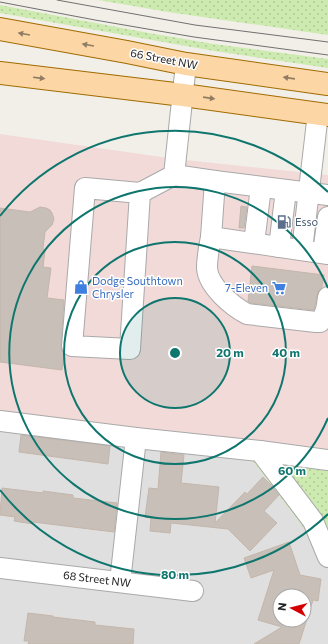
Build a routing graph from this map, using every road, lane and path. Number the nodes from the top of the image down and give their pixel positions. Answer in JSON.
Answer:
{"nodes":[{"id":1,"x":0,"y":29,"type":"edge"},
{"id":2,"x":186,"y":64,"type":"junction"},
{"id":3,"x":0,"y":73,"type":"edge"},
{"id":4,"x":328,"y":84,"type":"edge"},
{"id":5,"x":183,"y":95,"type":"junction"},
{"id":6,"x":323,"y":114,"type":"edge"},
{"id":7,"x":174,"y":176,"type":"junction"},
{"id":8,"x":215,"y":181,"type":"junction"},
{"id":9,"x":261,"y":187,"type":"junction"},
{"id":10,"x":286,"y":190,"type":"junction"},
{"id":11,"x":140,"y":193,"type":"junction"},
{"id":12,"x":318,"y":194,"type":"edge"},
{"id":13,"x":328,"y":217,"type":"edge"},
{"id":14,"x":211,"y":237,"type":"junction"},
{"id":15,"x":254,"y":243,"type":"junction"},
{"id":16,"x":279,"y":246,"type":"junction"},
{"id":17,"x":302,"y":250,"type":"junction"},
{"id":18,"x":326,"y":254,"type":"edge"},
{"id":19,"x":328,"y":297,"type":"edge"},
{"id":20,"x":0,"y":421,"type":"edge"},
{"id":21,"x":136,"y":438,"type":"junction"},
{"id":22,"x":260,"y":451,"type":"junction"},
{"id":23,"x":328,"y":460,"type":"edge"},
{"id":24,"x":328,"y":557,"type":"edge"},
{"id":25,"x":0,"y":568,"type":"edge"},
{"id":26,"x":120,"y":582,"type":"junction"},
{"id":27,"x":193,"y":591,"type":"dead end"}],
"edges":[{"from":2,"to":1,"type":"main road","name":"66 Street NW","one_way":true},
{"from":4,"to":2,"type":"main road","name":"66 Street NW","one_way":true},
{"from":2,"to":5,"type":"street"},
{"from":3,"to":5,"type":"main road","one_way":true},
{"from":5,"to":6,"type":"main road","one_way":true},
{"from":5,"to":7,"type":"street"},
{"from":6,"to":12,"type":"street"},
{"from":7,"to":8,"type":"street"},
{"from":7,"to":11,"type":"street"},
{"from":8,"to":9,"type":"street"},
{"from":8,"to":14,"type":"street"},
{"from":9,"to":10,"type":"street"},
{"from":9,"to":15,"type":"street"},
{"from":10,"to":12,"type":"street"},
{"from":10,"to":16,"type":"street"},
{"from":11,"to":11,"type":"street"},
{"from":12,"to":17,"type":"street"},
{"from":13,"to":18,"type":"street"},
{"from":14,"to":15,"type":"street"},
{"from":14,"to":19,"type":"street"},
{"from":15,"to":16,"type":"street"},
{"from":16,"to":17,"type":"street"},
{"from":17,"to":18,"type":"street"},
{"from":20,"to":21,"type":"street"},
{"from":21,"to":22,"type":"street"},
{"from":21,"to":26,"type":"street"},
{"from":22,"to":23,"type":"street"},
{"from":22,"to":24,"type":"street"},
{"from":25,"to":26,"type":"street","name":"68 Street NW"},
{"from":26,"to":27,"type":"street","name":"68 Street NW"}]}
